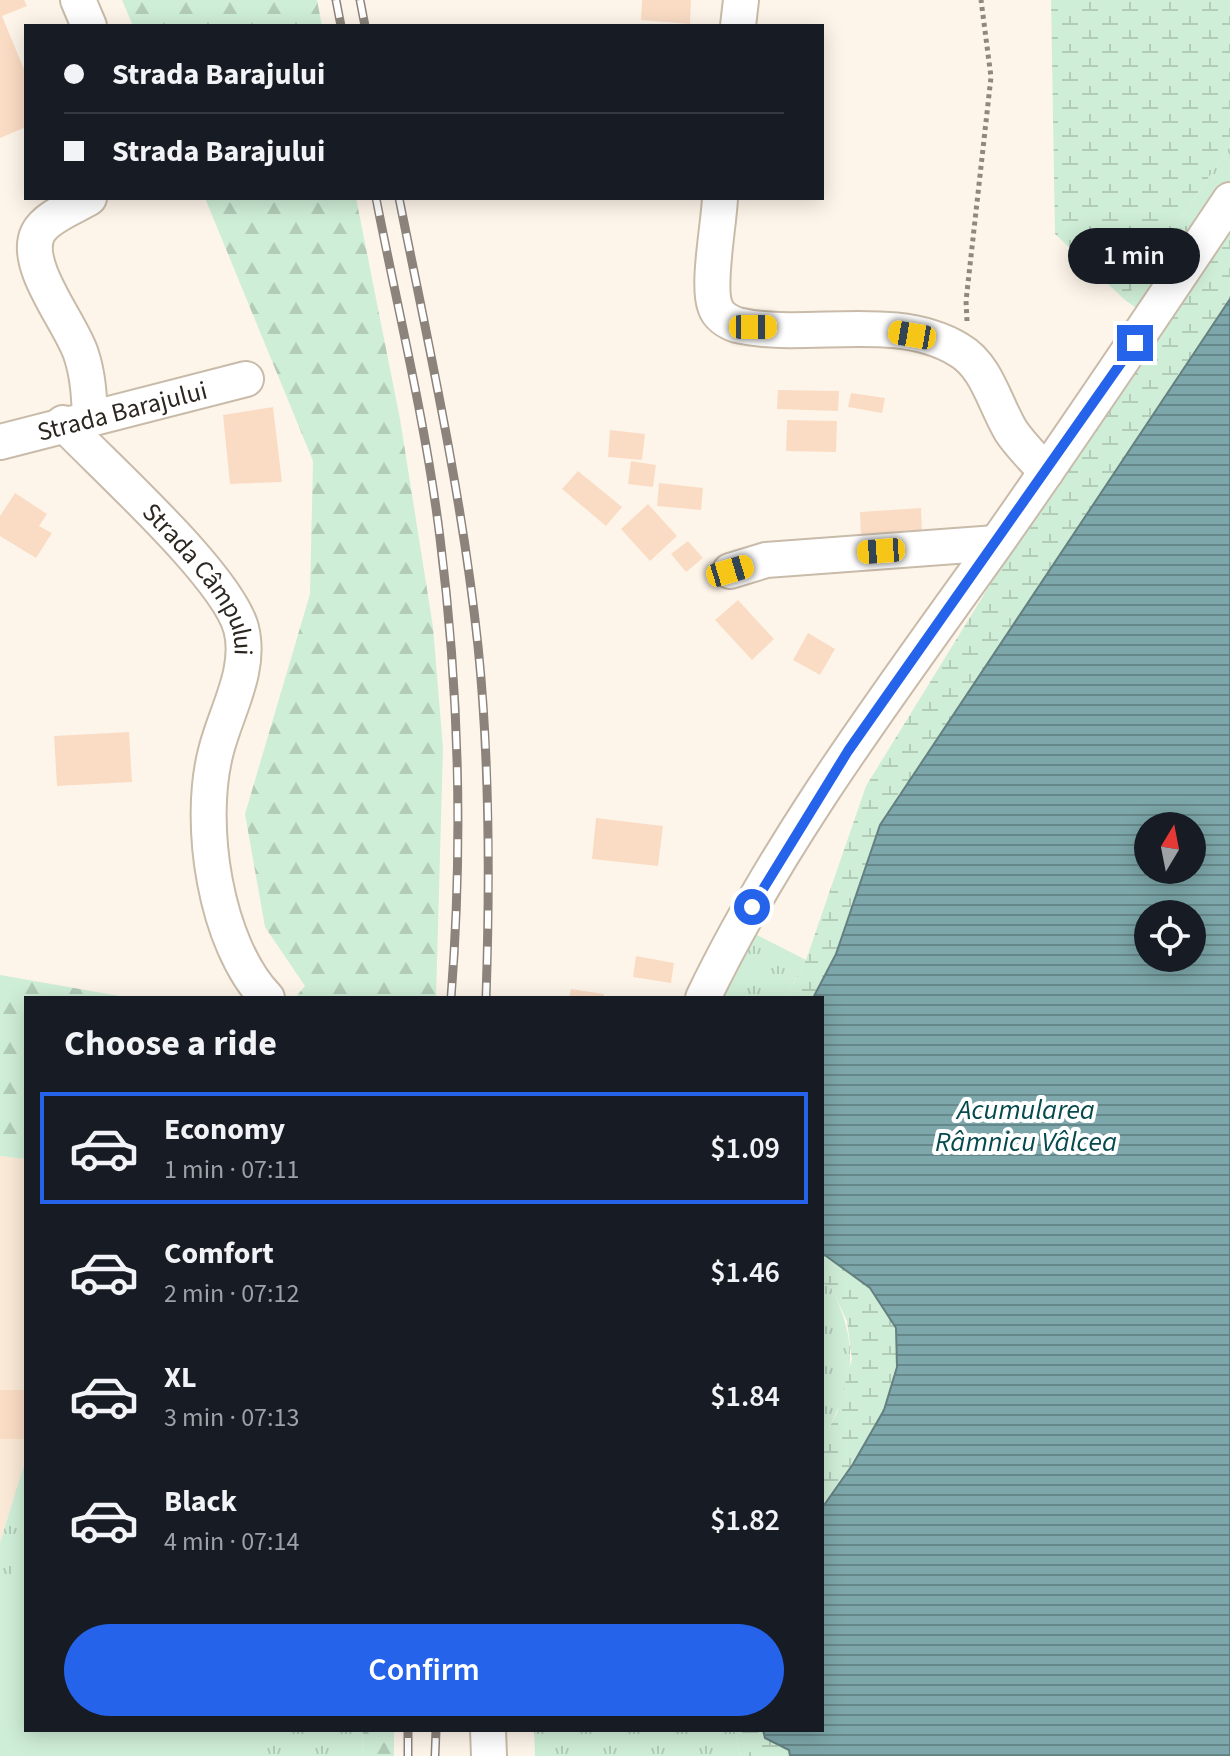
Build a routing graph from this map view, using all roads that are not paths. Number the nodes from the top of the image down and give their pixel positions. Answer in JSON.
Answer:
{"nodes":[{"id":1,"x":78,"y":0,"type":"edge"},
{"id":2,"x":741,"y":0,"type":"edge"},
{"id":3,"x":88,"y":24,"type":"edge"},
{"id":4,"x":738,"y":24,"type":"edge"},
{"id":5,"x":86,"y":200,"type":"edge"},
{"id":6,"x":720,"y":200,"type":"edge"},
{"id":7,"x":1230,"y":200,"type":"edge"},
{"id":8,"x":246,"y":379,"type":"dead end"},
{"id":9,"x":76,"y":420,"type":"junction"},
{"id":10,"x":0,"y":442,"type":"edge"},
{"id":11,"x":1046,"y":472,"type":"junction"},
{"id":12,"x":996,"y":543,"type":"junction"},
{"id":13,"x":730,"y":571,"type":"dead end"},
{"id":14,"x":265,"y":996,"type":"edge"},
{"id":15,"x":704,"y":996,"type":"edge"},
{"id":16,"x":488,"y":1732,"type":"edge"},
{"id":17,"x":489,"y":1756,"type":"edge"}],
"edges":[{"from":1,"to":3,"type":"street"},
{"from":2,"to":4,"type":"street"},
{"from":5,"to":9,"type":"street"},
{"from":6,"to":11,"type":"street"},
{"from":7,"to":11,"type":"street"},
{"from":8,"to":9,"type":"street","name":"Strada Barajului"},
{"from":9,"to":10,"type":"street","name":"Strada Barajului"},
{"from":9,"to":14,"type":"street","name":"Strada Câmpului"},
{"from":11,"to":12,"type":"street"},
{"from":12,"to":13,"type":"street"},
{"from":12,"to":15,"type":"street"},
{"from":16,"to":17,"type":"street"}]}
